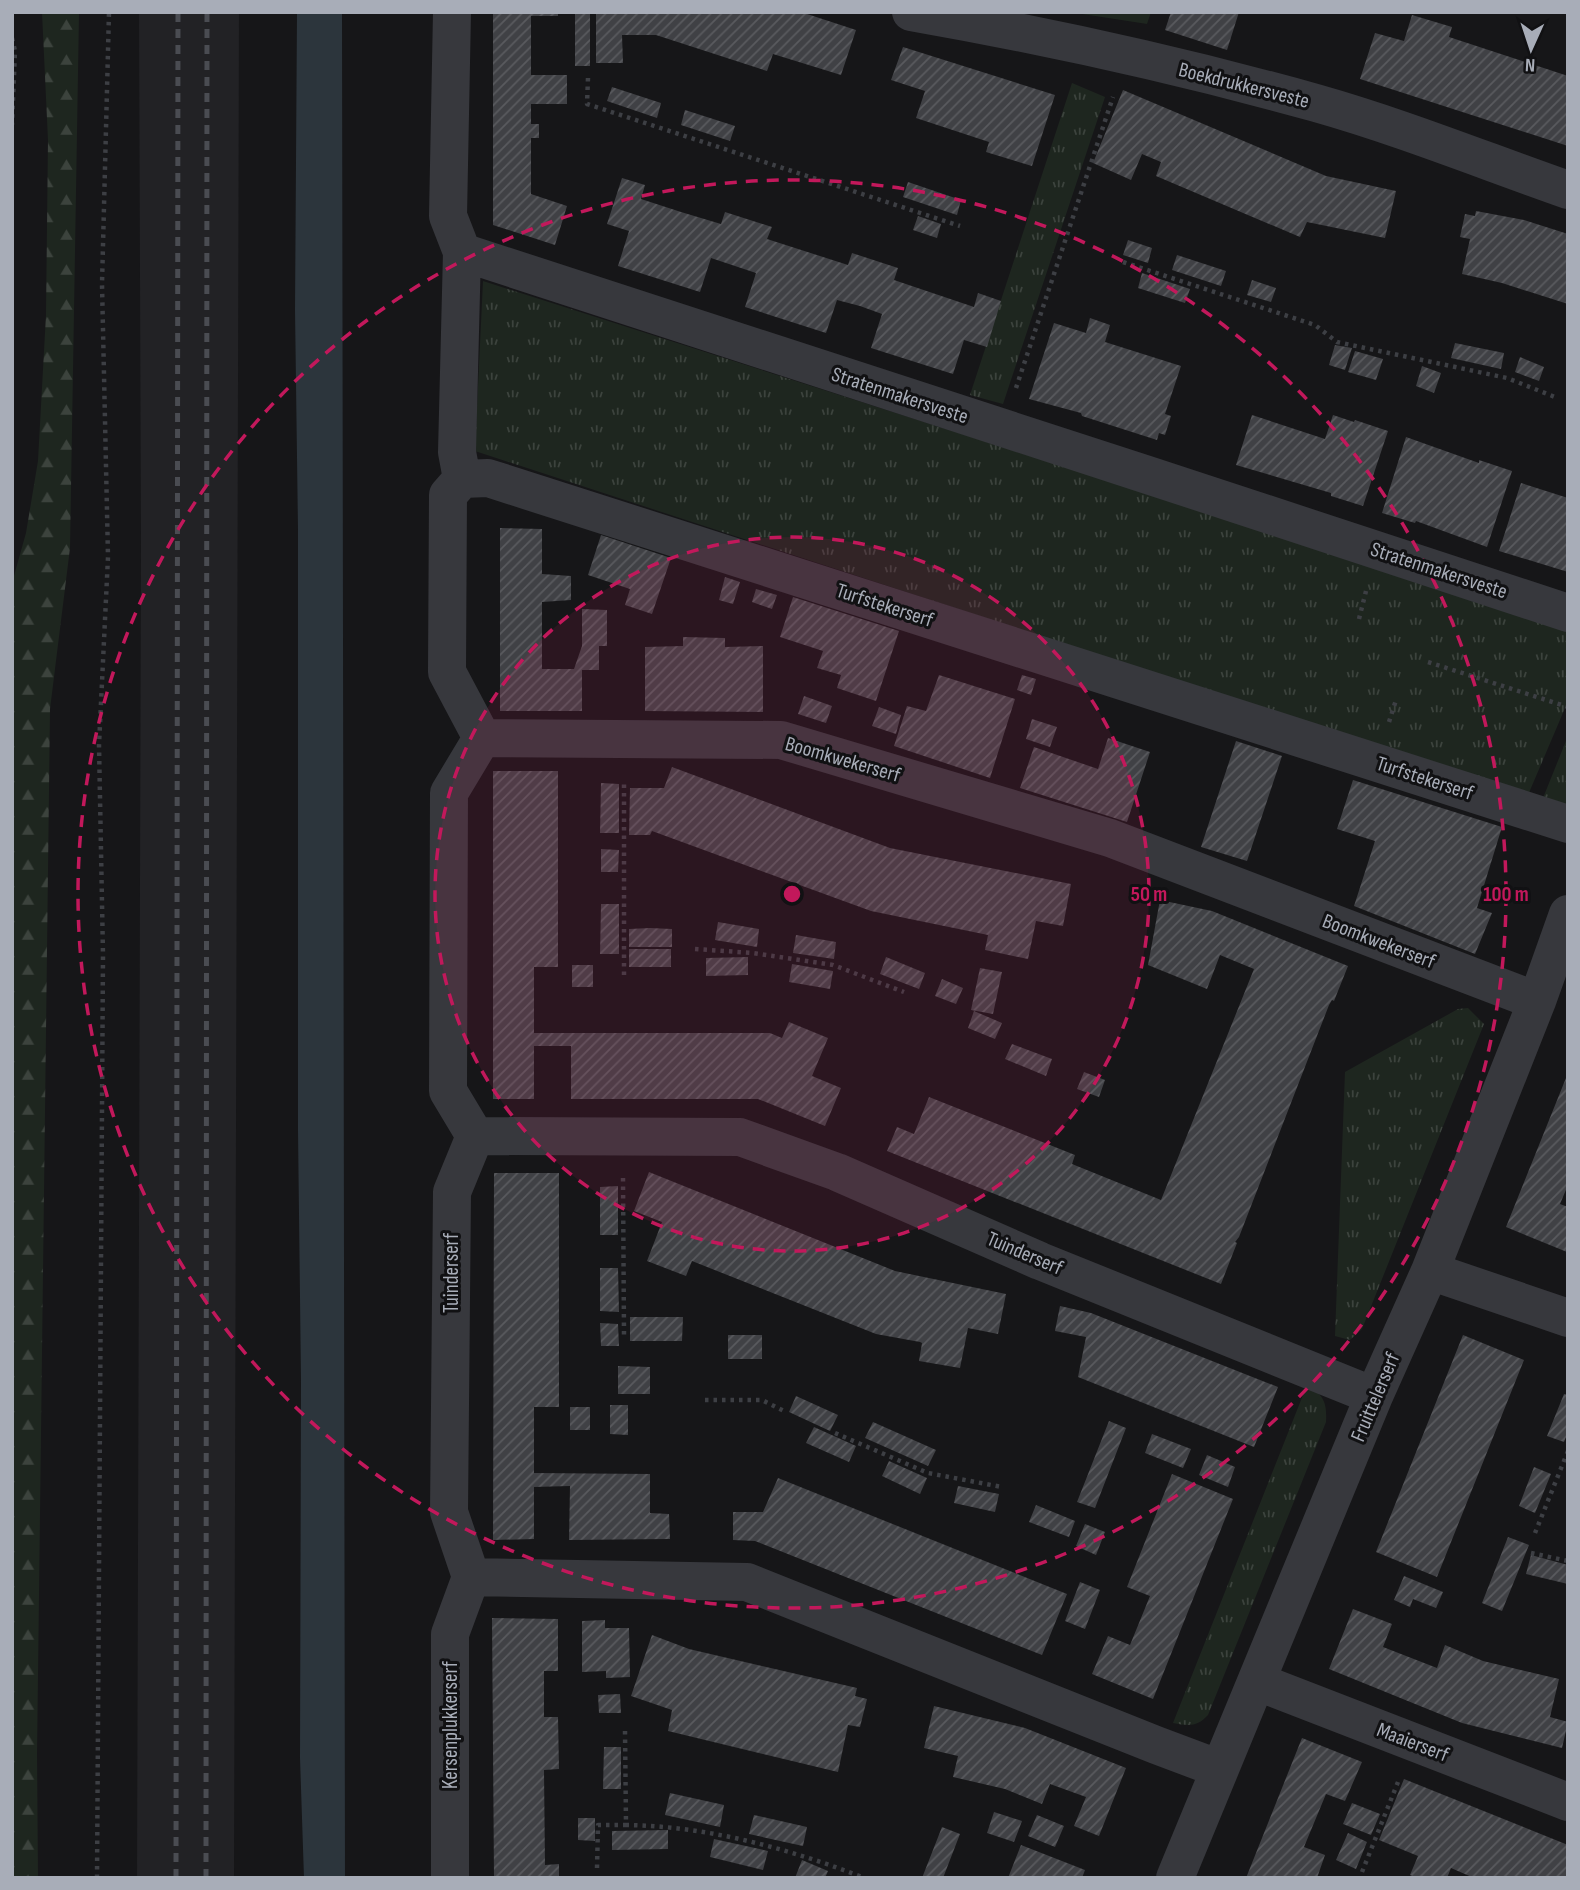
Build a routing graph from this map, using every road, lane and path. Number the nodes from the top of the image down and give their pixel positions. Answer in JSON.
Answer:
{"nodes":[{"id":1,"x":110,"y":12,"type":"edge"},
{"id":2,"x":452,"y":12,"type":"edge"},
{"id":3,"x":911,"y":12,"type":"edge"},
{"id":4,"x":12,"y":38,"type":"edge"},
{"id":5,"x":1127,"y":55,"type":"junction"},
{"id":6,"x":588,"y":78,"type":"dead end"},
{"id":7,"x":12,"y":125,"type":"edge"},
{"id":8,"x":1568,"y":190,"type":"edge"},
{"id":9,"x":960,"y":226,"type":"dead end"},
{"id":10,"x":462,"y":252,"type":"junction"},
{"id":11,"x":1123,"y":262,"type":"dead end"},
{"id":12,"x":1555,"y":397,"type":"dead end"},
{"id":13,"x":1002,"y":428,"type":"junction"},
{"id":14,"x":462,"y":479,"type":"junction"},
{"id":15,"x":1568,"y":613,"type":"edge"},
{"id":16,"x":1428,"y":662,"type":"dead end"},
{"id":17,"x":1568,"y":707,"type":"edge"},
{"id":18,"x":481,"y":738,"type":"junction"},
{"id":19,"x":624,"y":739,"type":"junction"},
{"id":20,"x":1568,"y":824,"type":"edge"},
{"id":21,"x":1568,"y":914,"type":"edge"},
{"id":22,"x":695,"y":949,"type":"dead end"},
{"id":23,"x":624,"y":975,"type":"dead end"},
{"id":24,"x":904,"y":992,"type":"dead end"},
{"id":25,"x":1537,"y":1001,"type":"junction"},
{"id":26,"x":475,"y":1136,"type":"junction"},
{"id":27,"x":623,"y":1137,"type":"junction"},
{"id":28,"x":1430,"y":1271,"type":"junction"},
{"id":29,"x":1568,"y":1318,"type":"edge"},
{"id":30,"x":624,"y":1335,"type":"dead end"},
{"id":31,"x":1374,"y":1396,"type":"junction"},
{"id":32,"x":705,"y":1400,"type":"dead end"},
{"id":33,"x":784,"y":1411,"type":"dead end"},
{"id":34,"x":835,"y":1433,"type":"dead end"},
{"id":35,"x":1568,"y":1451,"type":"edge"},
{"id":36,"x":1002,"y":1487,"type":"dead end"},
{"id":37,"x":1535,"y":1533,"type":"dead end"},
{"id":38,"x":1531,"y":1553,"type":"dead end"},
{"id":39,"x":1568,"y":1561,"type":"edge"},
{"id":40,"x":471,"y":1577,"type":"junction"},
{"id":41,"x":1258,"y":1682,"type":"junction"},
{"id":42,"x":625,"y":1731,"type":"dead end"},
{"id":43,"x":1413,"y":1742,"type":"junction"},
{"id":44,"x":1220,"y":1769,"type":"junction"},
{"id":45,"x":1568,"y":1802,"type":"edge"},
{"id":46,"x":626,"y":1825,"type":"junction"},
{"id":47,"x":597,"y":1868,"type":"dead end"},
{"id":48,"x":1362,"y":1872,"type":"dead end"},
{"id":49,"x":862,"y":1877,"type":"edge"},
{"id":50,"x":97,"y":1878,"type":"edge"},
{"id":51,"x":450,"y":1878,"type":"edge"},
{"id":52,"x":1175,"y":1878,"type":"edge"}],
"edges":[{"from":1,"to":50,"type":"path"},
{"from":2,"to":10,"type":"street"},
{"from":3,"to":5,"type":"street","name":"Boekdrukkersveste"},
{"from":4,"to":7,"type":"path"},
{"from":5,"to":8,"type":"street","name":"Boekdrukkersveste"},
{"from":5,"to":13,"type":"path"},
{"from":6,"to":9,"type":"path"},
{"from":10,"to":13,"type":"street","name":"Stratenmakersveste"},
{"from":10,"to":14,"type":"street"},
{"from":11,"to":12,"type":"path"},
{"from":13,"to":15,"type":"street","name":"Stratenmakersveste"},
{"from":14,"to":18,"type":"street"},
{"from":14,"to":20,"type":"street","name":"Turfstekerserf"},
{"from":16,"to":17,"type":"path"},
{"from":18,"to":19,"type":"street","name":"Boomkwekerserf"},
{"from":18,"to":26,"type":"street"},
{"from":19,"to":23,"type":"path"},
{"from":19,"to":25,"type":"street","name":"Boomkwekerserf"},
{"from":21,"to":25,"type":"street","name":"Fruittelerserf"},
{"from":22,"to":24,"type":"path"},
{"from":25,"to":28,"type":"street","name":"Fruittelerserf"},
{"from":26,"to":27,"type":"street","name":"Tuinderserf"},
{"from":26,"to":40,"type":"street","name":"Tuinderserf"},
{"from":27,"to":30,"type":"path"},
{"from":27,"to":31,"type":"street","name":"Tuinderserf"},
{"from":28,"to":29,"type":"street"},
{"from":28,"to":31,"type":"street","name":"Fruittelerserf"},
{"from":31,"to":41,"type":"street","name":"Fruittelerserf"},
{"from":32,"to":33,"type":"path"},
{"from":34,"to":36,"type":"path"},
{"from":35,"to":37,"type":"path"},
{"from":38,"to":39,"type":"path"},
{"from":40,"to":44,"type":"street"},
{"from":40,"to":51,"type":"street","name":"Kersenplukkerserf"},
{"from":41,"to":43,"type":"street","name":"Maaierserf"},
{"from":41,"to":44,"type":"street","name":"Fruittelerserf"},
{"from":42,"to":46,"type":"path"},
{"from":43,"to":45,"type":"street","name":"Maaierserf"},
{"from":43,"to":48,"type":"path"},
{"from":44,"to":52,"type":"street","name":"Fruittelerserf"},
{"from":46,"to":47,"type":"path"},
{"from":46,"to":49,"type":"path"}]}
